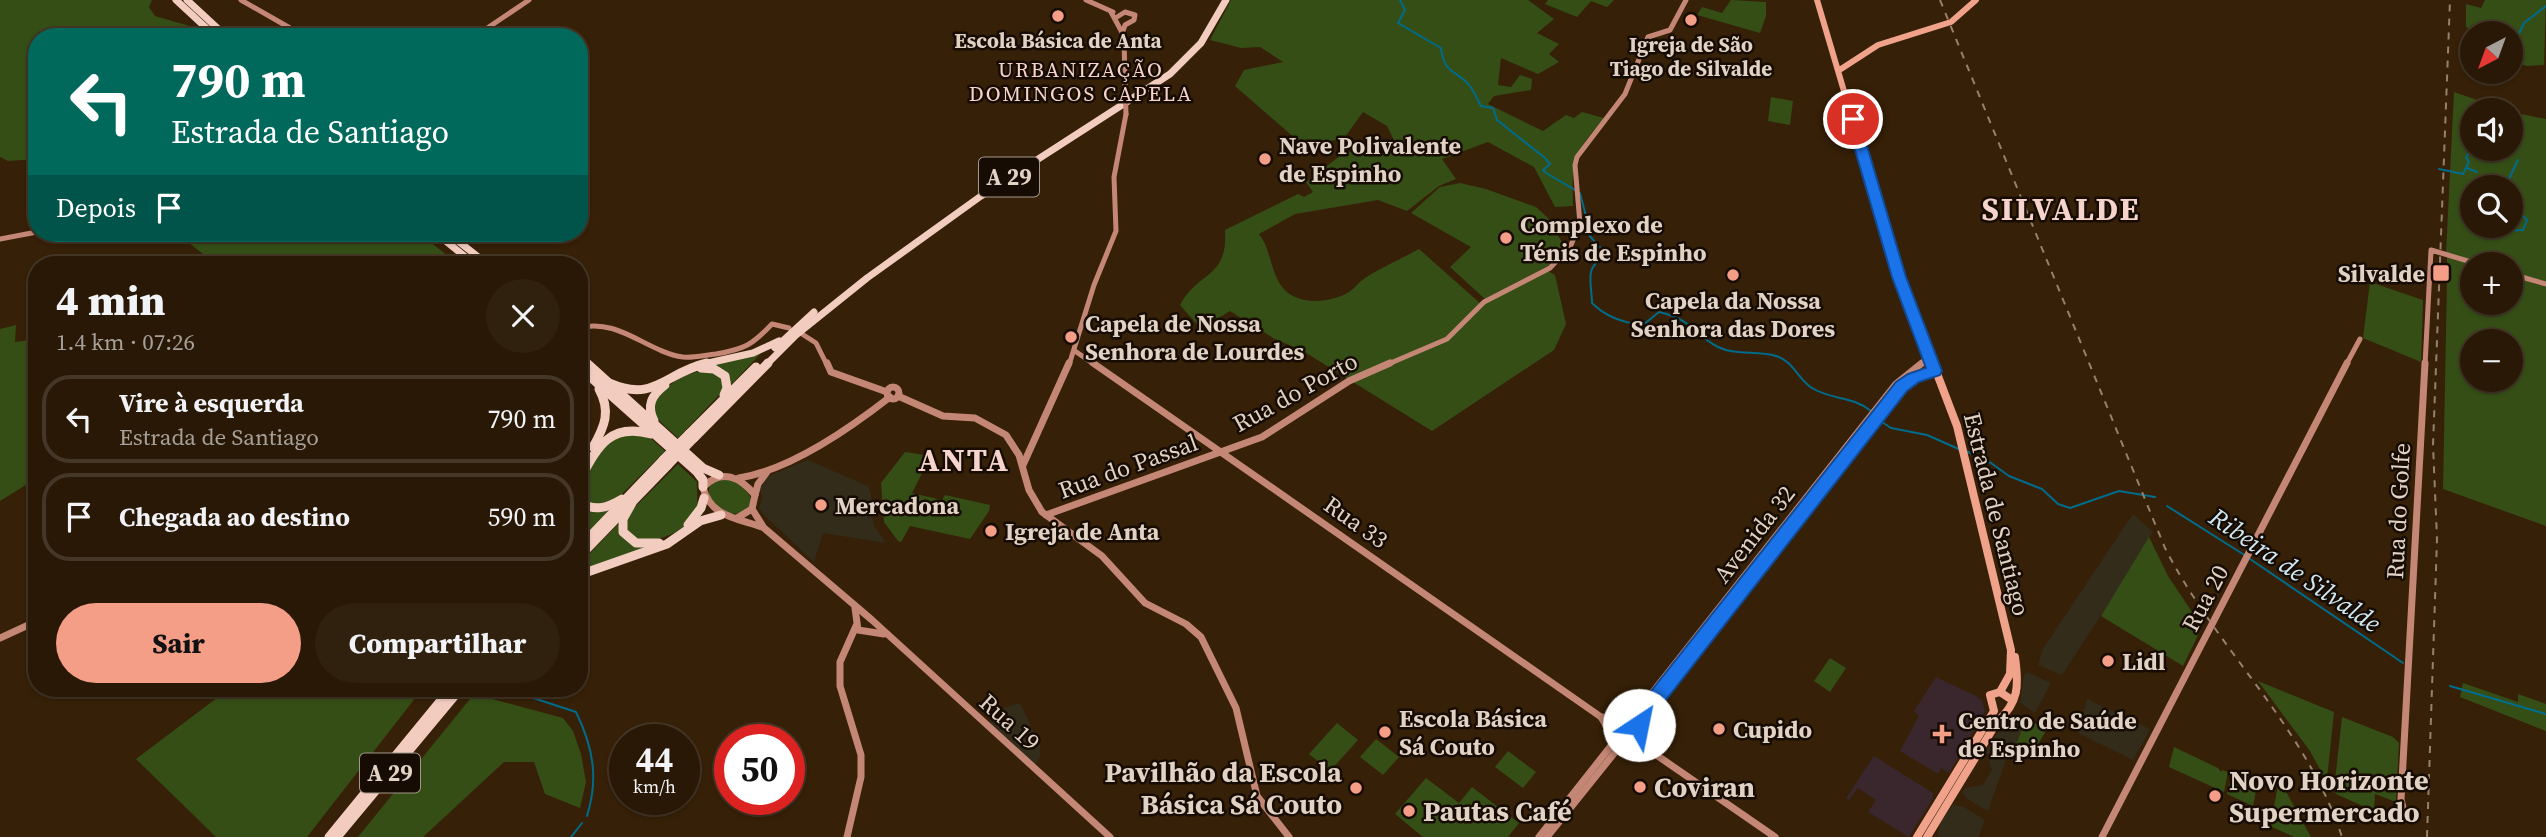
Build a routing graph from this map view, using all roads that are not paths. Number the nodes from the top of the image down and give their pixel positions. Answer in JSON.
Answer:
{"nodes":[{"id":1,"x":176,"y":0,"type":"edge"},
{"id":2,"x":187,"y":0,"type":"edge"},
{"id":3,"x":241,"y":0,"type":"edge"},
{"id":4,"x":529,"y":0,"type":"edge"},
{"id":5,"x":1086,"y":0,"type":"edge"},
{"id":6,"x":1223,"y":0,"type":"edge"},
{"id":7,"x":1686,"y":0,"type":"edge"},
{"id":8,"x":1817,"y":0,"type":"edge"},
{"id":9,"x":1976,"y":0,"type":"edge"},
{"id":10,"x":1118,"y":17,"type":"junction"},
{"id":11,"x":1130,"y":22,"type":"junction"},
{"id":12,"x":206,"y":28,"type":"edge"},
{"id":13,"x":217,"y":28,"type":"edge"},
{"id":14,"x":289,"y":28,"type":"edge"},
{"id":15,"x":487,"y":28,"type":"edge"},
{"id":16,"x":1123,"y":31,"type":"junction"},
{"id":17,"x":1842,"y":64,"type":"junction"},
{"id":18,"x":28,"y":234,"type":"edge"},
{"id":19,"x":0,"y":239,"type":"edge"},
{"id":20,"x":447,"y":242,"type":"edge"},
{"id":21,"x":460,"y":242,"type":"edge"},
{"id":22,"x":464,"y":256,"type":"edge"},
{"id":23,"x":476,"y":256,"type":"edge"},
{"id":24,"x":2460,"y":259,"type":"edge"},
{"id":25,"x":2523,"y":277,"type":"edge"},
{"id":26,"x":2546,"y":284,"type":"edge"},
{"id":27,"x":588,"y":326,"type":"edge"},
{"id":28,"x":786,"y":326,"type":"dead end"},
{"id":29,"x":802,"y":334,"type":"dead end"},
{"id":30,"x":785,"y":337,"type":"junction"},
{"id":31,"x":2360,"y":339,"type":"dead end"},
{"id":32,"x":1074,"y":351,"type":"junction"},
{"id":33,"x":1071,"y":358,"type":"junction"},
{"id":34,"x":1088,"y":358,"type":"junction"},
{"id":35,"x":1929,"y":358,"type":"junction"},
{"id":36,"x":588,"y":364,"type":"edge"},
{"id":37,"x":1934,"y":371,"type":"junction"},
{"id":38,"x":588,"y":375,"type":"edge"},
{"id":39,"x":1912,"y":376,"type":"junction"},
{"id":40,"x":594,"y":381,"type":"junction"},
{"id":41,"x":610,"y":383,"type":"junction"},
{"id":42,"x":1939,"y":383,"type":"junction"},
{"id":43,"x":888,"y":395,"type":"junction"},
{"id":44,"x":721,"y":400,"type":"junction"},
{"id":45,"x":1868,"y":424,"type":"junction"},
{"id":46,"x":657,"y":431,"type":"junction"},
{"id":47,"x":692,"y":436,"type":"junction"},
{"id":48,"x":1023,"y":451,"type":"junction"},
{"id":49,"x":1222,"y":452,"type":"junction"},
{"id":50,"x":588,"y":456,"type":"edge"},
{"id":51,"x":666,"y":462,"type":"junction"},
{"id":52,"x":588,"y":465,"type":"edge"},
{"id":53,"x":768,"y":471,"type":"junction"},
{"id":54,"x":719,"y":475,"type":"junction"},
{"id":55,"x":737,"y":478,"type":"junction"},
{"id":56,"x":703,"y":487,"type":"junction"},
{"id":57,"x":633,"y":491,"type":"junction"},
{"id":58,"x":755,"y":495,"type":"junction"},
{"id":59,"x":704,"y":498,"type":"junction"},
{"id":60,"x":632,"y":503,"type":"junction"},
{"id":61,"x":588,"y":508,"type":"edge"},
{"id":62,"x":752,"y":509,"type":"junction"},
{"id":63,"x":721,"y":515,"type":"junction"},
{"id":64,"x":1046,"y":515,"type":"junction"},
{"id":65,"x":737,"y":519,"type":"junction"},
{"id":66,"x":764,"y":528,"type":"junction"},
{"id":67,"x":588,"y":538,"type":"edge"},
{"id":68,"x":588,"y":548,"type":"edge"},
{"id":69,"x":588,"y":572,"type":"edge"},
{"id":70,"x":28,"y":624,"type":"edge"},
{"id":71,"x":864,"y":625,"type":"junction"},
{"id":72,"x":0,"y":638,"type":"edge"},
{"id":73,"x":2013,"y":653,"type":"junction"},
{"id":74,"x":2000,"y":692,"type":"junction"},
{"id":75,"x":444,"y":697,"type":"edge"},
{"id":76,"x":454,"y":697,"type":"edge"},
{"id":77,"x":2012,"y":701,"type":"junction"},
{"id":78,"x":1992,"y":705,"type":"junction"},
{"id":79,"x":2006,"y":712,"type":"junction"},
{"id":80,"x":1601,"y":717,"type":"junction"},
{"id":81,"x":1629,"y":718,"type":"junction"},
{"id":82,"x":1616,"y":719,"type":"junction"},
{"id":83,"x":1639,"y":725,"type":"junction"},
{"id":84,"x":1609,"y":727,"type":"junction"},
{"id":85,"x":1639,"y":743,"type":"junction"},
{"id":86,"x":1617,"y":744,"type":"junction"},
{"id":87,"x":2404,"y":816,"type":"dead end"},
{"id":88,"x":329,"y":837,"type":"edge"},
{"id":89,"x":337,"y":837,"type":"edge"},
{"id":90,"x":847,"y":837,"type":"edge"},
{"id":91,"x":1110,"y":837,"type":"edge"},
{"id":92,"x":1289,"y":837,"type":"edge"},
{"id":93,"x":1539,"y":837,"type":"edge"},
{"id":94,"x":1547,"y":837,"type":"edge"},
{"id":95,"x":1775,"y":837,"type":"edge"},
{"id":96,"x":1917,"y":837,"type":"edge"},
{"id":97,"x":1927,"y":837,"type":"edge"},
{"id":98,"x":2102,"y":837,"type":"edge"}],
"edges":[{"from":1,"to":12,"type":"highway"},
{"from":2,"to":13,"type":"highway"},
{"from":3,"to":14,"type":"street"},
{"from":4,"to":15,"type":"street"},
{"from":5,"to":10,"type":"street"},
{"from":6,"to":30,"type":"highway","number":"A 29"},
{"from":6,"to":47,"type":"highway","number":"A 29"},
{"from":7,"to":49,"type":"street","name":"Rua do Porto"},
{"from":8,"to":17,"type":"main road","name":"Estrada de Santiago"},
{"from":9,"to":17,"type":"main road"},
{"from":10,"to":11,"type":"street"},
{"from":10,"to":11,"type":"street"},
{"from":10,"to":16,"type":"street"},
{"from":11,"to":16,"type":"street"},
{"from":16,"to":32,"type":"street","bridge":true},
{"from":17,"to":35,"type":"main road","name":"Estrada de Santiago"},
{"from":18,"to":19,"type":"street"},
{"from":20,"to":22,"type":"highway"},
{"from":21,"to":23,"type":"highway"},
{"from":24,"to":87,"type":"street","name":"Rua do Golfe"},
{"from":25,"to":26,"type":"street"},
{"from":27,"to":28,"type":"street"},
{"from":29,"to":43,"type":"street"},
{"from":30,"to":41,"type":"highway"},
{"from":30,"to":44,"type":"highway","number":"A 29"},
{"from":31,"to":98,"type":"street","name":"Rua 20"},
{"from":32,"to":33,"type":"street"},
{"from":32,"to":34,"type":"street","name":"Rua 33"},
{"from":33,"to":34,"type":"street"},
{"from":33,"to":48,"type":"street"},
{"from":34,"to":49,"type":"street","name":"Rua 33"},
{"from":35,"to":37,"type":"main road","name":"Estrada de Santiago"},
{"from":35,"to":39,"type":"street","name":"Avenida 32"},
{"from":36,"to":41,"type":"highway"},
{"from":37,"to":39,"type":"street","name":"Avenida 32"},
{"from":37,"to":42,"type":"main road","name":"Estrada de Santiago"},
{"from":38,"to":40,"type":"highway"},
{"from":39,"to":42,"type":"street"},
{"from":39,"to":45,"type":"street","name":"Avenida 32"},
{"from":40,"to":46,"type":"highway"},
{"from":40,"to":50,"type":"highway"},
{"from":41,"to":46,"type":"highway"},
{"from":42,"to":73,"type":"main road","name":"Estrada de Santiago"},
{"from":43,"to":48,"type":"street"},
{"from":43,"to":53,"type":"street"},
{"from":44,"to":46,"type":"highway"},
{"from":44,"to":47,"type":"highway","number":"A 29"},
{"from":45,"to":81,"type":"street","name":"Avenida 32"},
{"from":45,"to":83,"type":"street","name":"Avenida 32"},
{"from":46,"to":52,"type":"highway"},
{"from":46,"to":54,"type":"highway"},
{"from":46,"to":56,"type":"highway"},
{"from":47,"to":51,"type":"highway","number":"A 29","bridge":true},
{"from":48,"to":64,"type":"street"},
{"from":49,"to":64,"type":"street","name":"Rua do Passal"},
{"from":49,"to":80,"type":"street","name":"Rua 33"},
{"from":51,"to":57,"type":"highway","number":"A 29"},
{"from":51,"to":60,"type":"highway","number":"A 29"},
{"from":53,"to":55,"type":"street"},
{"from":53,"to":58,"type":"street"},
{"from":54,"to":55,"type":"street"},
{"from":54,"to":56,"type":"street"},
{"from":55,"to":58,"type":"street"},
{"from":56,"to":59,"type":"street"},
{"from":57,"to":61,"type":"highway","number":"A 29"},
{"from":57,"to":67,"type":"highway","number":"A 29"},
{"from":58,"to":62,"type":"street"},
{"from":59,"to":60,"type":"highway"},
{"from":59,"to":63,"type":"street"},
{"from":60,"to":68,"type":"highway","number":"A 29"},
{"from":62,"to":65,"type":"street"},
{"from":62,"to":66,"type":"street"},
{"from":63,"to":65,"type":"street"},
{"from":63,"to":69,"type":"highway"},
{"from":64,"to":92,"type":"street"},
{"from":65,"to":66,"type":"street"},
{"from":66,"to":71,"type":"street"},
{"from":70,"to":72,"type":"street"},
{"from":71,"to":90,"type":"street"},
{"from":71,"to":91,"type":"street","name":"Rua 19"},
{"from":73,"to":74,"type":"main road","name":"Estrada de Santiago"},
{"from":73,"to":77,"type":"main road"},
{"from":74,"to":77,"type":"main road"},
{"from":74,"to":78,"type":"main road"},
{"from":75,"to":88,"type":"highway","number":"A 29"},
{"from":76,"to":89,"type":"highway","number":"A 29"},
{"from":77,"to":79,"type":"main road"},
{"from":78,"to":79,"type":"main road"},
{"from":78,"to":96,"type":"main road"},
{"from":79,"to":97,"type":"main road"},
{"from":80,"to":82,"type":"street","name":"Rua 33"},
{"from":80,"to":84,"type":"street","name":"Rua 33"},
{"from":81,"to":82,"type":"street"},
{"from":81,"to":83,"type":"street"},
{"from":82,"to":84,"type":"street"},
{"from":83,"to":85,"type":"street"},
{"from":84,"to":86,"type":"street"},
{"from":85,"to":86,"type":"street"},
{"from":85,"to":95,"type":"street"},
{"from":86,"to":93,"type":"street"},
{"from":86,"to":94,"type":"street"}]}
